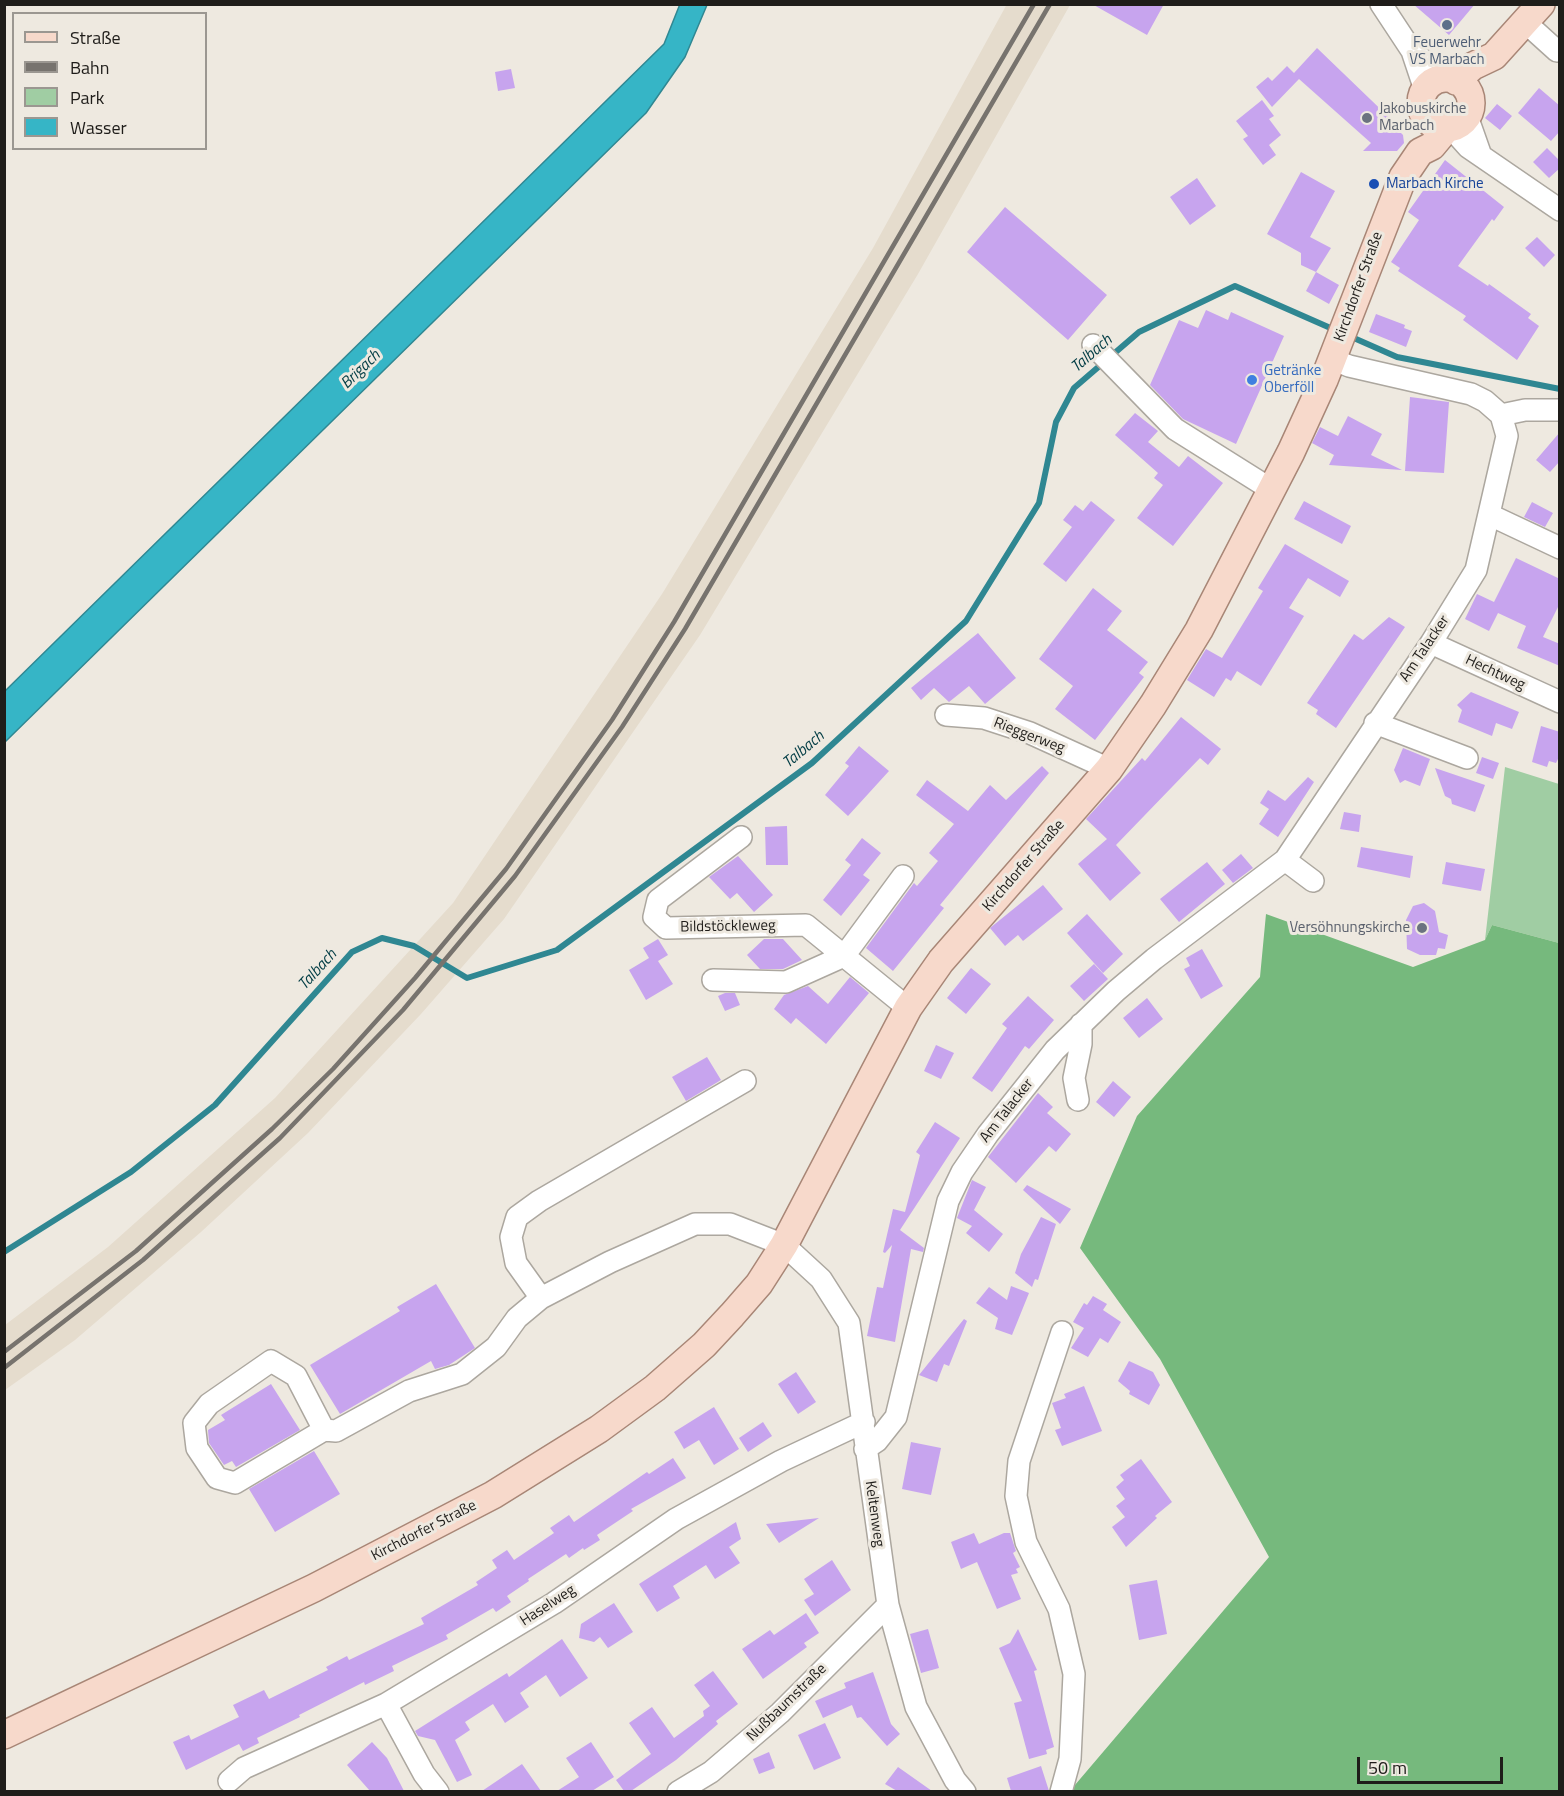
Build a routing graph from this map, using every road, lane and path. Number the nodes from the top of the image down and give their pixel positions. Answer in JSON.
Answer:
{"nodes":[{"id":1,"x":1381,"y":4,"type":"edge"},
{"id":2,"x":1534,"y":14,"type":"edge"},
{"id":3,"x":1552,"y":50,"type":"edge"},
{"id":4,"x":1448,"y":104,"type":"junction"},
{"id":5,"x":1560,"y":210,"type":"edge"},
{"id":6,"x":1340,"y":340,"type":"junction"},
{"id":7,"x":1095,"y":347,"type":"dead end"},
{"id":8,"x":1560,"y":410,"type":"edge"},
{"id":9,"x":1501,"y":415,"type":"junction"},
{"id":10,"x":1272,"y":490,"type":"junction"},
{"id":11,"x":1490,"y":515,"type":"junction"},
{"id":12,"x":1560,"y":548,"type":"edge"},
{"id":13,"x":1431,"y":643,"type":"junction"},
{"id":14,"x":1560,"y":702,"type":"edge"},
{"id":15,"x":946,"y":715,"type":"dead end"},
{"id":16,"x":1375,"y":723,"type":"junction"},
{"id":17,"x":1467,"y":758,"type":"dead end"},
{"id":18,"x":1109,"y":769,"type":"junction"},
{"id":19,"x":741,"y":837,"type":"dead end"},
{"id":20,"x":1285,"y":861,"type":"junction"},
{"id":21,"x":903,"y":876,"type":"dead end"},
{"id":22,"x":1313,"y":881,"type":"dead end"},
{"id":23,"x":844,"y":956,"type":"junction"},
{"id":24,"x":713,"y":980,"type":"dead end"},
{"id":25,"x":908,"y":1008,"type":"junction"},
{"id":26,"x":1081,"y":1024,"type":"junction"},
{"id":27,"x":745,"y":1081,"type":"dead end"},
{"id":28,"x":1078,"y":1100,"type":"dead end"},
{"id":29,"x":784,"y":1245,"type":"junction"},
{"id":30,"x":541,"y":1298,"type":"junction"},
{"id":31,"x":1062,"y":1332,"type":"dead end"},
{"id":32,"x":864,"y":1422,"type":"junction"},
{"id":33,"x":324,"y":1430,"type":"junction"},
{"id":34,"x":865,"y":1449,"type":"junction"},
{"id":35,"x":888,"y":1605,"type":"junction"},
{"id":36,"x":386,"y":1704,"type":"junction"},
{"id":37,"x":4,"y":1735,"type":"edge"},
{"id":38,"x":229,"y":1781,"type":"dead end"},
{"id":39,"x":957,"y":1788,"type":"edge"},
{"id":40,"x":438,"y":1791,"type":"edge"},
{"id":41,"x":678,"y":1791,"type":"edge"},
{"id":42,"x":1061,"y":1791,"type":"edge"}],
"edges":[{"from":1,"to":4,"type":"street"},
{"from":2,"to":3,"type":"street"},
{"from":2,"to":4,"type":"main road"},
{"from":4,"to":5,"type":"street"},
{"from":4,"to":6,"type":"main road","name":"Kirchdorfer Straße"},
{"from":6,"to":9,"type":"street"},
{"from":6,"to":10,"type":"main road","name":"Kirchdorfer Straße"},
{"from":7,"to":10,"type":"street"},
{"from":8,"to":9,"type":"street"},
{"from":9,"to":11,"type":"street","name":"Am Talacker"},
{"from":10,"to":18,"type":"main road","name":"Kirchdorfer Straße"},
{"from":11,"to":12,"type":"street"},
{"from":11,"to":13,"type":"street","name":"Am Talacker"},
{"from":13,"to":14,"type":"street","name":"Hechtweg"},
{"from":13,"to":16,"type":"street","name":"Am Talacker"},
{"from":15,"to":18,"type":"street","name":"Rieggerweg"},
{"from":16,"to":17,"type":"street"},
{"from":16,"to":20,"type":"street","name":"Am Talacker"},
{"from":18,"to":25,"type":"main road","name":"Kirchdorfer Straße"},
{"from":19,"to":23,"type":"street","name":"Bildstöckleweg"},
{"from":20,"to":22,"type":"street"},
{"from":20,"to":26,"type":"street","name":"Am Talacker"},
{"from":21,"to":23,"type":"street"},
{"from":23,"to":24,"type":"street"},
{"from":23,"to":25,"type":"street","name":"Bildstöckleweg"},
{"from":25,"to":29,"type":"main road","name":"Kirchdorfer Straße"},
{"from":26,"to":28,"type":"street"},
{"from":26,"to":34,"type":"street","name":"Am Talacker"},
{"from":27,"to":30,"type":"street"},
{"from":29,"to":30,"type":"street"},
{"from":29,"to":32,"type":"street","name":"Keltenweg"},
{"from":29,"to":37,"type":"main road","name":"Kirchdorfer Straße"},
{"from":30,"to":33,"type":"street"},
{"from":31,"to":42,"type":"street"},
{"from":32,"to":34,"type":"street","name":"Keltenweg"},
{"from":32,"to":36,"type":"street","name":"Haselweg"},
{"from":33,"to":33,"type":"street"},
{"from":34,"to":35,"type":"street","name":"Keltenweg"},
{"from":35,"to":39,"type":"street","name":"Keltenweg"},
{"from":35,"to":41,"type":"street","name":"Nußbaumstraße"},
{"from":36,"to":38,"type":"street","name":"Haselweg"},
{"from":36,"to":40,"type":"street"}]}
